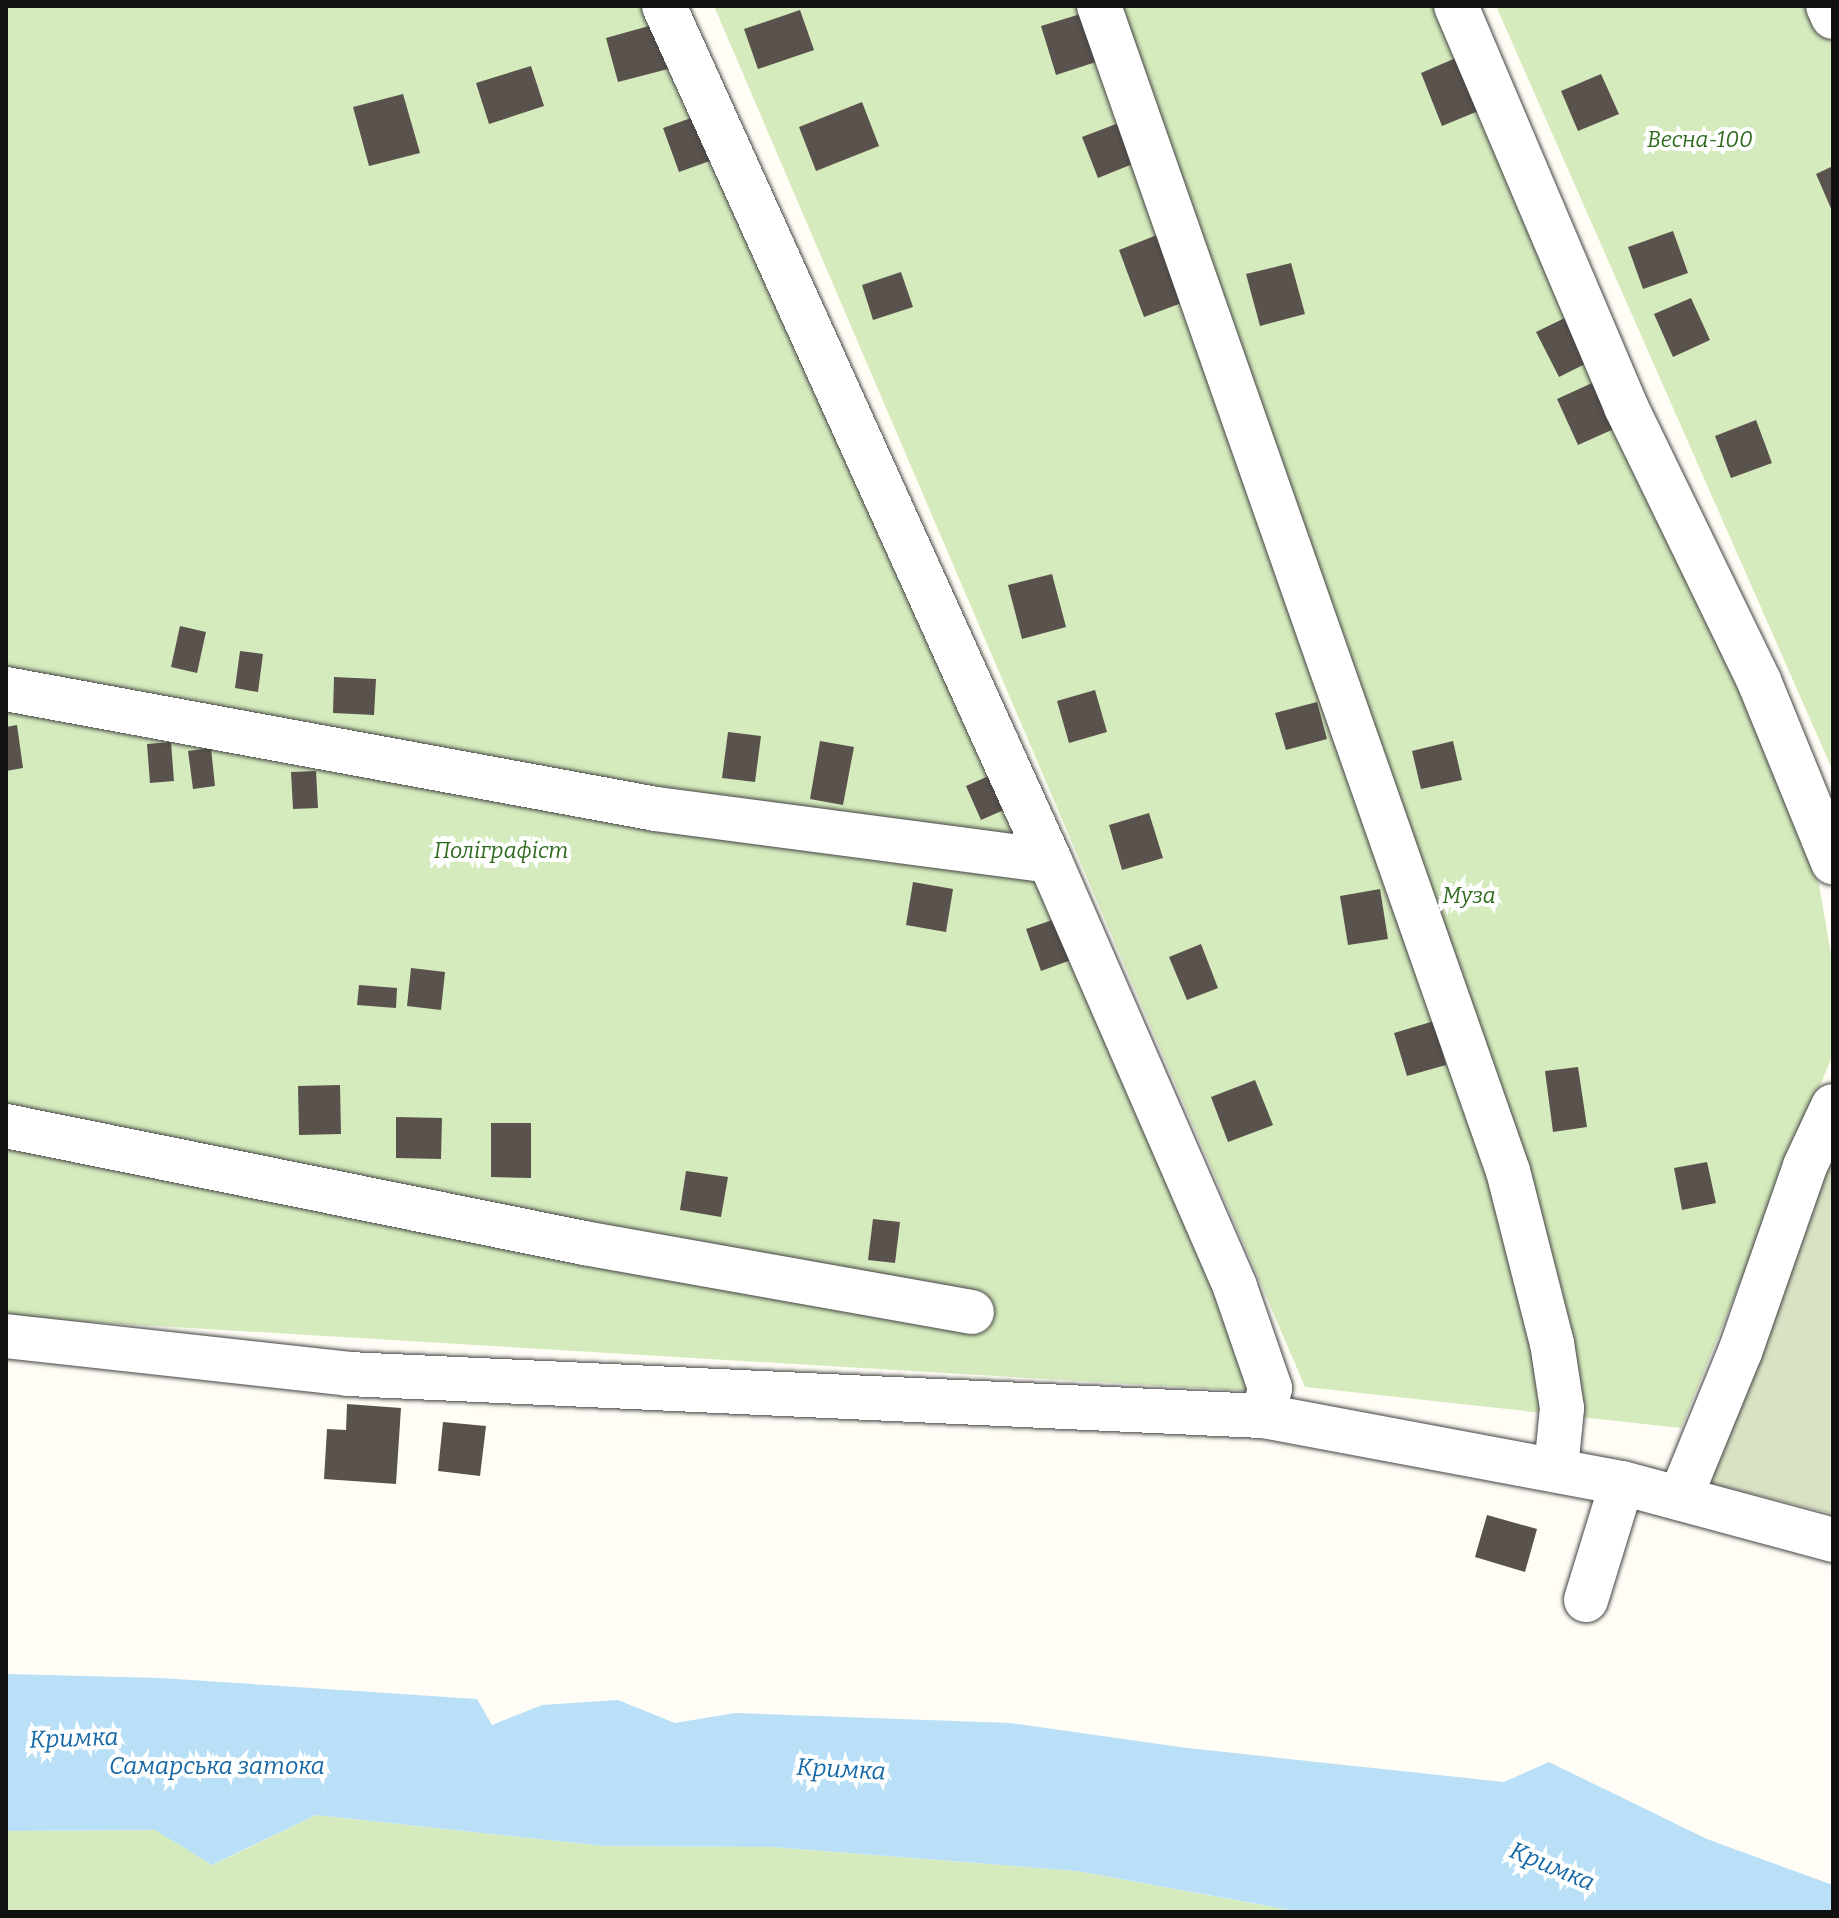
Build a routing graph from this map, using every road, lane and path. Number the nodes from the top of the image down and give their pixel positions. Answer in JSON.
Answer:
{"nodes":[{"id":1,"x":664,"y":6,"type":"edge"},
{"id":2,"x":1099,"y":6,"type":"edge"},
{"id":3,"x":1456,"y":6,"type":"edge"},
{"id":4,"x":1828,"y":6,"type":"edge"},
{"id":5,"x":1833,"y":17,"type":"edge"},
{"id":6,"x":6,"y":689,"type":"edge"},
{"id":7,"x":1050,"y":861,"type":"junction"},
{"id":8,"x":1833,"y":862,"type":"edge"},
{"id":9,"x":1833,"y":1106,"type":"edge"},
{"id":10,"x":6,"y":1126,"type":"edge"},
{"id":11,"x":972,"y":1312,"type":"dead end"},
{"id":12,"x":6,"y":1336,"type":"edge"},
{"id":13,"x":1263,"y":1416,"type":"junction"},
{"id":14,"x":1556,"y":1469,"type":"junction"},
{"id":15,"x":1622,"y":1483,"type":"junction"},
{"id":16,"x":1680,"y":1498,"type":"junction"},
{"id":17,"x":1833,"y":1540,"type":"edge"},
{"id":18,"x":1586,"y":1600,"type":"dead end"}],
"edges":[{"from":1,"to":7,"type":"street"},
{"from":2,"to":14,"type":"street"},
{"from":3,"to":8,"type":"street"},
{"from":4,"to":5,"type":"street"},
{"from":6,"to":7,"type":"street"},
{"from":7,"to":13,"type":"street"},
{"from":9,"to":16,"type":"street"},
{"from":10,"to":11,"type":"street"},
{"from":12,"to":13,"type":"street"},
{"from":13,"to":14,"type":"street"},
{"from":14,"to":15,"type":"street"},
{"from":15,"to":16,"type":"street"},
{"from":15,"to":18,"type":"street"},
{"from":16,"to":17,"type":"street"}]}
